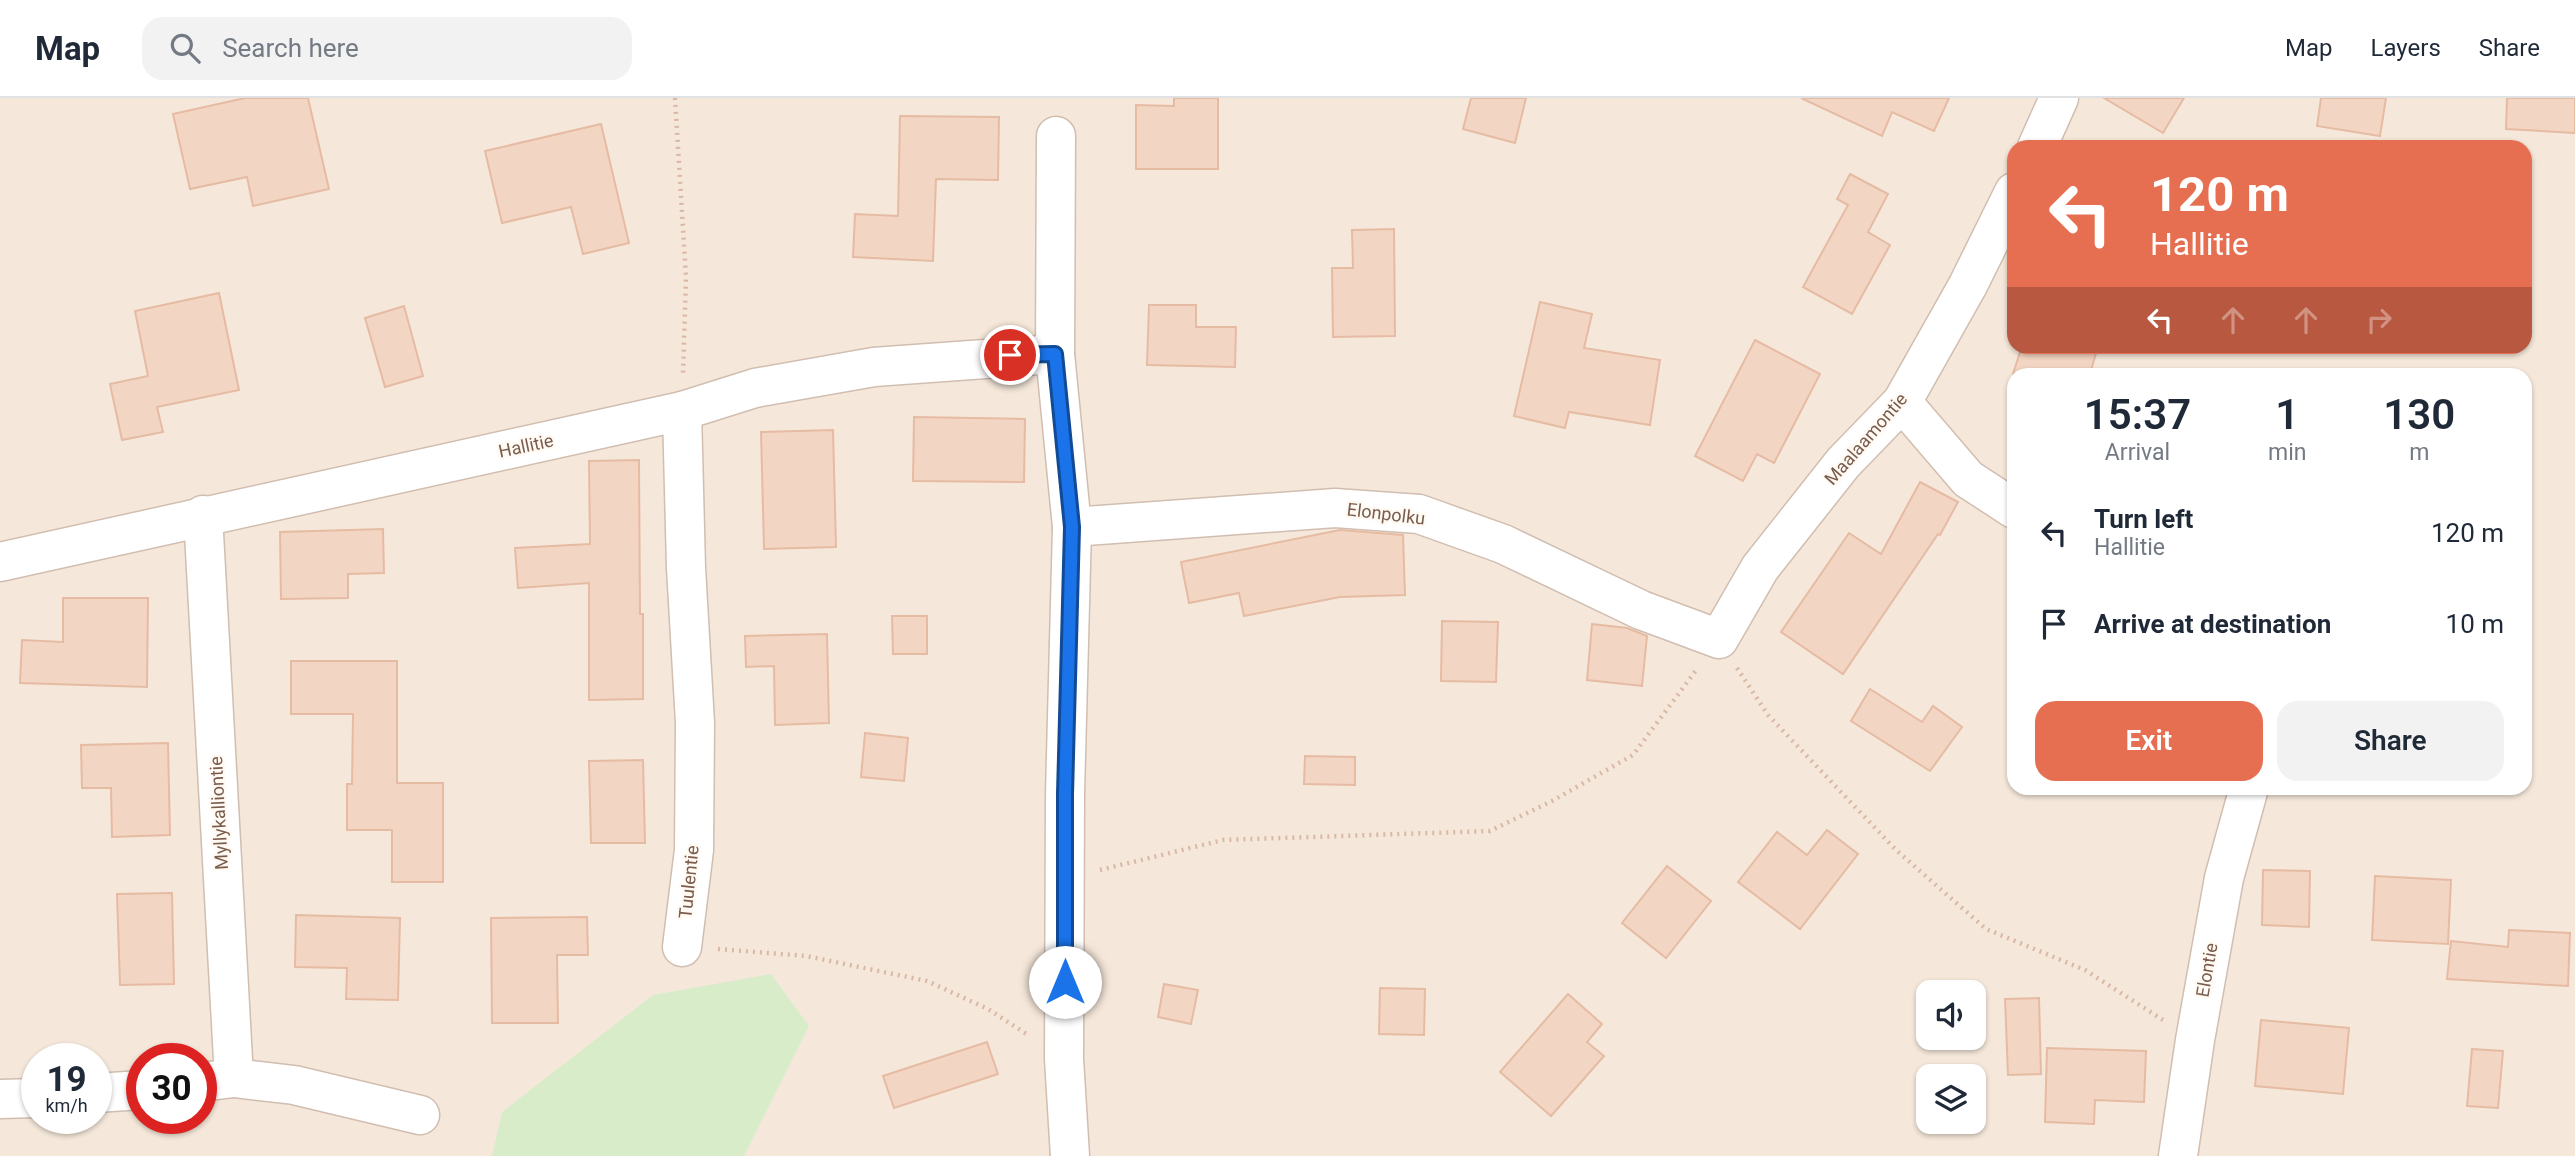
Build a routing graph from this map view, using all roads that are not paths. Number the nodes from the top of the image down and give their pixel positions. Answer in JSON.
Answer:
{"nodes":[{"id":1,"x":2059,"y":98,"type":"edge"},
{"id":2,"x":1056,"y":136,"type":"dead end"},
{"id":3,"x":2047,"y":140,"type":"edge"},
{"id":4,"x":2007,"y":206,"type":"edge"},
{"id":5,"x":1055,"y":354,"type":"junction"},
{"id":6,"x":1902,"y":402,"type":"junction"},
{"id":7,"x":682,"y":411,"type":"junction"},
{"id":8,"x":2007,"y":504,"type":"edge"},
{"id":9,"x":203,"y":515,"type":"junction"},
{"id":10,"x":1072,"y":527,"type":"junction"},
{"id":11,"x":0,"y":562,"type":"edge"},
{"id":12,"x":1719,"y":639,"type":"joint"},
{"id":13,"x":2247,"y":795,"type":"edge"},
{"id":14,"x":682,"y":947,"type":"road end"},
{"id":15,"x":216,"y":1043,"type":"edge"},
{"id":16,"x":217,"y":1080,"type":"edge"},
{"id":17,"x":21,"y":1098,"type":"edge"},
{"id":18,"x":0,"y":1099,"type":"edge"},
{"id":19,"x":420,"y":1115,"type":"dead end"},
{"id":20,"x":1070,"y":1156,"type":"edge"},
{"id":21,"x":2178,"y":1156,"type":"edge"}],
"edges":[{"from":1,"to":3,"type":"street"},
{"from":2,"to":5,"type":"street"},
{"from":4,"to":6,"type":"street","name":"Maalaamontie"},
{"from":5,"to":7,"type":"street","name":"Hallitie"},
{"from":5,"to":10,"type":"street"},
{"from":6,"to":8,"type":"street"},
{"from":6,"to":12,"type":"street","name":"Maalaamontie"},
{"from":7,"to":9,"type":"street","name":"Hallitie"},
{"from":7,"to":14,"type":"street","name":"Tuulentie"},
{"from":9,"to":11,"type":"street","name":"Hallitie"},
{"from":9,"to":15,"type":"street","name":"Myllykalliontie"},
{"from":10,"to":12,"type":"street","name":"Elonpolku"},
{"from":10,"to":20,"type":"street"},
{"from":13,"to":21,"type":"street","name":"Elontie"},
{"from":16,"to":19,"type":"street"},
{"from":17,"to":18,"type":"street"}]}
